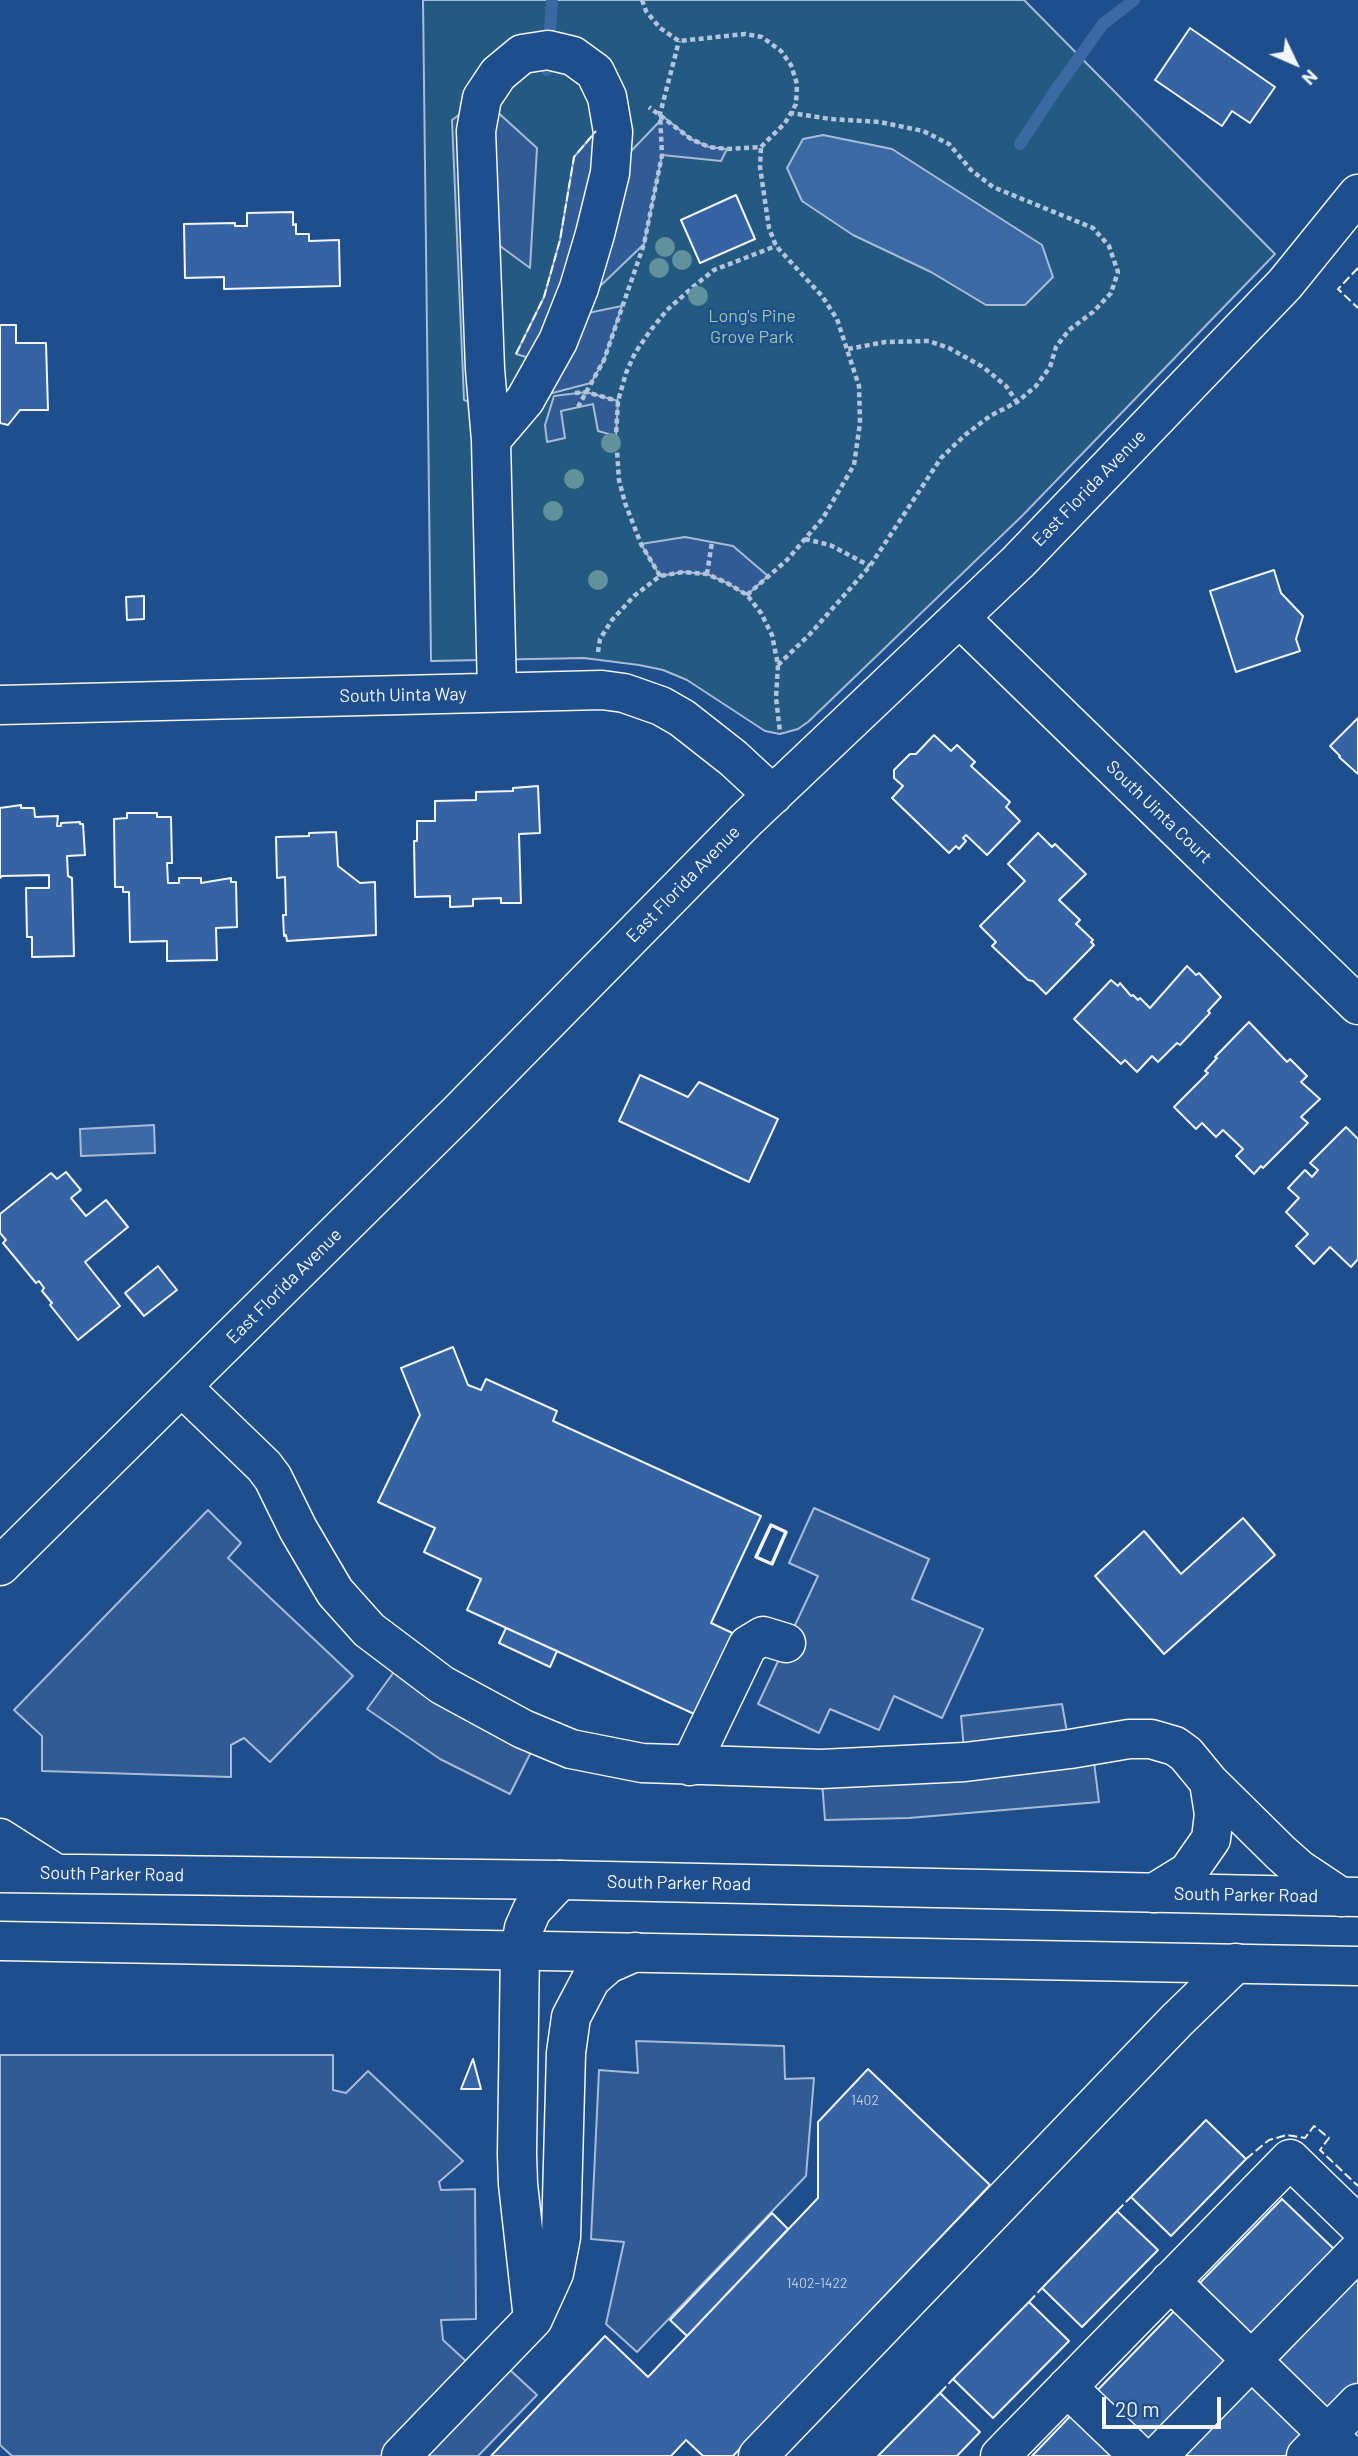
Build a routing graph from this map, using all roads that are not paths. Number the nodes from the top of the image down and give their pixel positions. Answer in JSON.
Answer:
{"nodes":[{"id":1,"x":1358,"y":194,"type":"edge"},
{"id":2,"x":491,"y":440,"type":"junction"},
{"id":3,"x":960,"y":618,"type":"junction"},
{"id":4,"x":497,"y":692,"type":"junction"},
{"id":5,"x":0,"y":705,"type":"edge"},
{"id":6,"x":773,"y":795,"type":"junction"},
{"id":7,"x":1358,"y":1005,"type":"edge"},
{"id":8,"x":182,"y":1387,"type":"junction"},
{"id":9,"x":0,"y":1566,"type":"edge"},
{"id":10,"x":786,"y":1643,"type":"dead end"},
{"id":11,"x":690,"y":1766,"type":"junction"},
{"id":12,"x":1209,"y":1782,"type":"junction"},
{"id":13,"x":0,"y":1838,"type":"edge"},
{"id":14,"x":0,"y":1872,"type":"edge"},
{"id":15,"x":55,"y":1873,"type":"junction"},
{"id":16,"x":560,"y":1880,"type":"junction"},
{"id":17,"x":1154,"y":1893,"type":"junction"},
{"id":18,"x":1349,"y":1897,"type":"edge"},
{"id":19,"x":0,"y":1941,"type":"edge"},
{"id":20,"x":520,"y":1950,"type":"junction"},
{"id":21,"x":635,"y":1952,"type":"junction"},
{"id":22,"x":1236,"y":1963,"type":"junction"},
{"id":23,"x":1278,"y":1964,"type":"junction"},
{"id":24,"x":1358,"y":1966,"type":"edge"},
{"id":25,"x":1358,"y":1994,"type":"edge"},
{"id":26,"x":1358,"y":2225,"type":"edge"},
{"id":27,"x":1358,"y":2251,"type":"edge"},
{"id":28,"x":1170,"y":2281,"type":"junction"},
{"id":29,"x":533,"y":2319,"type":"junction"},
{"id":30,"x":1251,"y":2360,"type":"junction"},
{"id":31,"x":1067,"y":2387,"type":"junction"},
{"id":32,"x":1358,"y":2403,"type":"edge"},
{"id":33,"x":1328,"y":2449,"type":"edge"},
{"id":34,"x":401,"y":2456,"type":"edge"},
{"id":35,"x":758,"y":2456,"type":"edge"},
{"id":36,"x":1000,"y":2456,"type":"edge"},
{"id":37,"x":1139,"y":2456,"type":"edge"},
{"id":38,"x":1158,"y":2456,"type":"edge"}],
"edges":[{"from":1,"to":3,"type":"street","name":"East Florida Avenue"},
{"from":2,"to":2,"type":"street"},
{"from":2,"to":4,"type":"street"},
{"from":3,"to":6,"type":"street","name":"East Florida Avenue"},
{"from":3,"to":7,"type":"street","name":"South Uinta Court"},
{"from":4,"to":5,"type":"street","name":"South Uinta Way"},
{"from":4,"to":6,"type":"street","name":"South Uinta Way"},
{"from":6,"to":8,"type":"street","name":"East Florida Avenue"},
{"from":8,"to":9,"type":"street","name":"East Florida Avenue"},
{"from":8,"to":11,"type":"street"},
{"from":10,"to":11,"type":"street"},
{"from":11,"to":12,"type":"street"},
{"from":12,"to":17,"type":"street"},
{"from":12,"to":18,"type":"street"},
{"from":13,"to":15,"type":"street"},
{"from":14,"to":15,"type":"street","name":"South Parker Road"},
{"from":15,"to":16,"type":"street","name":"South Parker Road"},
{"from":16,"to":17,"type":"street","name":"South Parker Road"},
{"from":16,"to":20,"type":"street"},
{"from":17,"to":18,"type":"street","name":"South Parker Road"},
{"from":19,"to":20,"type":"street"},
{"from":20,"to":21,"type":"street"},
{"from":20,"to":29,"type":"street"},
{"from":21,"to":22,"type":"street"},
{"from":21,"to":29,"type":"street"},
{"from":22,"to":23,"type":"street"},
{"from":22,"to":35,"type":"street"},
{"from":23,"to":24,"type":"street"},
{"from":23,"to":25,"type":"street"},
{"from":26,"to":28,"type":"street"},
{"from":27,"to":30,"type":"street"},
{"from":28,"to":30,"type":"street"},
{"from":28,"to":31,"type":"street"},
{"from":29,"to":34,"type":"street"},
{"from":30,"to":33,"type":"street"},
{"from":30,"to":38,"type":"street"},
{"from":31,"to":36,"type":"street"},
{"from":31,"to":37,"type":"street"},
{"from":32,"to":33,"type":"street"}]}
